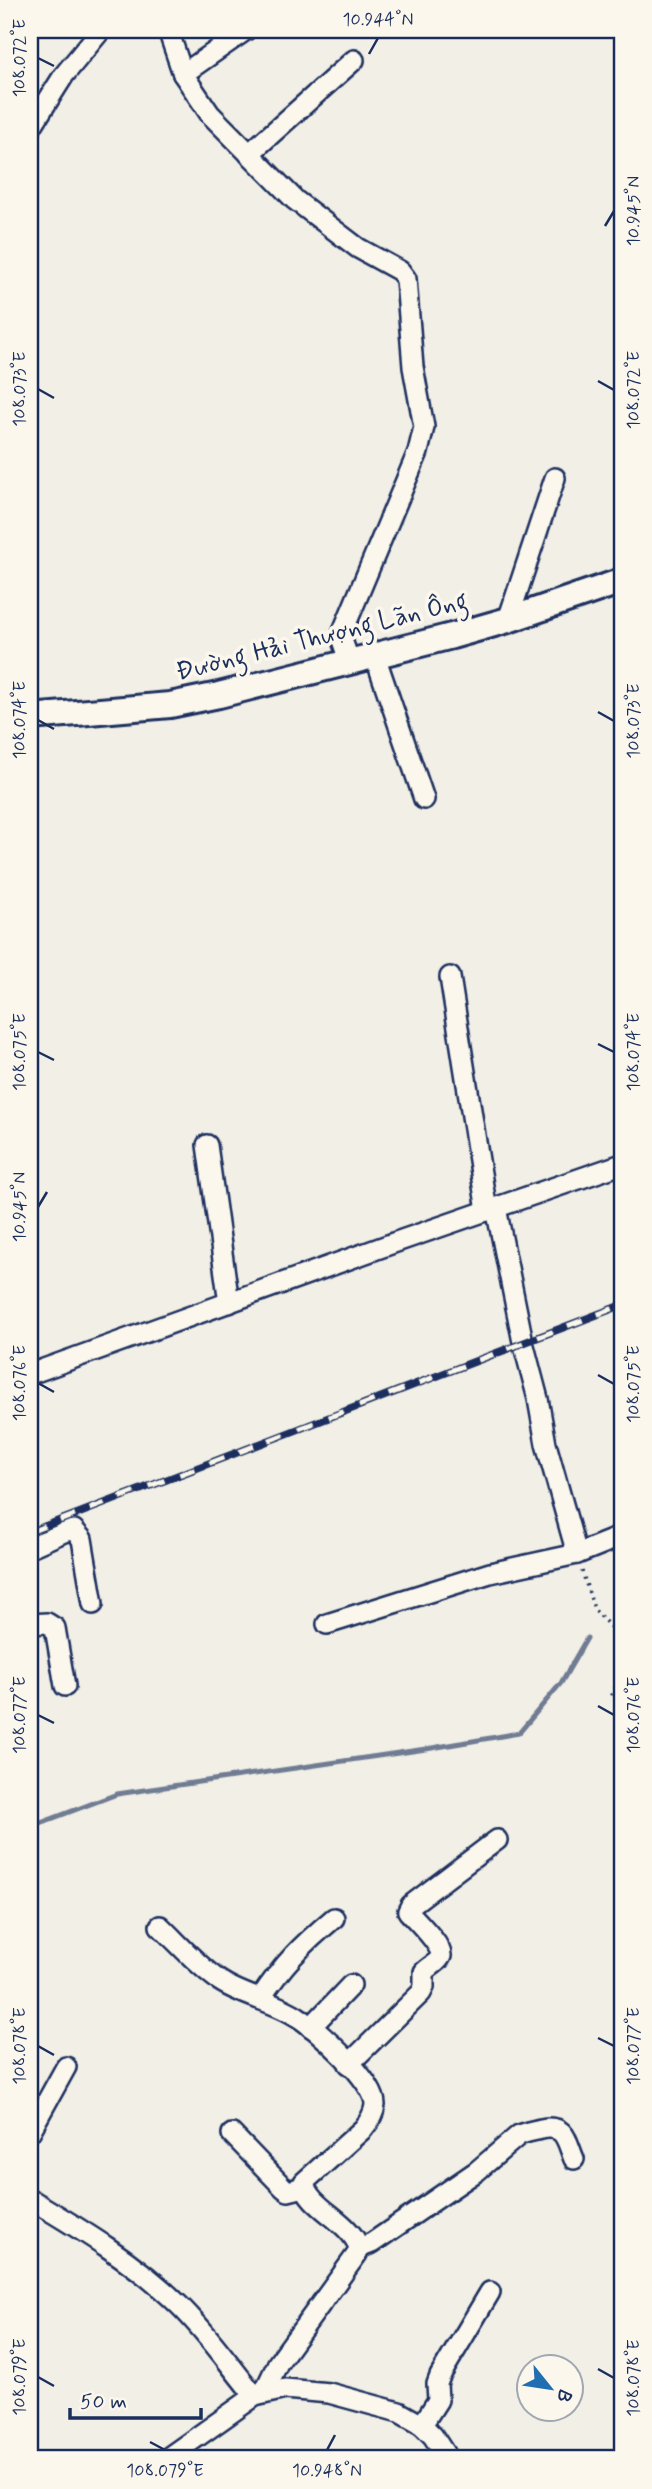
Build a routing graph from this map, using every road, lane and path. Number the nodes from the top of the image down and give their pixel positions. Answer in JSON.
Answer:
{"nodes":[{"id":1,"x":101,"y":30,"type":"edge"},
{"id":2,"x":168,"y":30,"type":"edge"},
{"id":3,"x":246,"y":30,"type":"edge"},
{"id":4,"x":354,"y":60,"type":"dead end"},
{"id":5,"x":183,"y":74,"type":"junction"},
{"id":6,"x":30,"y":129,"type":"edge"},
{"id":7,"x":249,"y":154,"type":"junction"},
{"id":8,"x":555,"y":478,"type":"dead end"},
{"id":9,"x":622,"y":581,"type":"edge"},
{"id":10,"x":508,"y":620,"type":"junction"},
{"id":11,"x":375,"y":656,"type":"junction"},
{"id":12,"x":350,"y":663,"type":"junction"},
{"id":13,"x":30,"y":717,"type":"edge"},
{"id":14,"x":424,"y":799,"type":"dead end"},
{"id":15,"x":450,"y":977,"type":"dead end"},
{"id":16,"x":207,"y":1145,"type":"dead end"},
{"id":17,"x":622,"y":1164,"type":"edge"},
{"id":18,"x":492,"y":1209,"type":"junction"},
{"id":19,"x":229,"y":1303,"type":"junction"},
{"id":20,"x":30,"y":1374,"type":"edge"},
{"id":21,"x":622,"y":1536,"type":"edge"},
{"id":22,"x":30,"y":1547,"type":"edge"},
{"id":23,"x":577,"y":1554,"type":"junction"},
{"id":24,"x":93,"y":1604,"type":"dead end"},
{"id":25,"x":327,"y":1623,"type":"dead end"},
{"id":26,"x":30,"y":1624,"type":"edge"},
{"id":27,"x":622,"y":1640,"type":"edge"},
{"id":28,"x":622,"y":1677,"type":"edge"},
{"id":29,"x":65,"y":1686,"type":"dead end"},
{"id":30,"x":611,"y":1695,"type":"dead end"},
{"id":31,"x":497,"y":1840,"type":"dead end"},
{"id":32,"x":334,"y":1918,"type":"dead end"},
{"id":33,"x":160,"y":1926,"type":"dead end"},
{"id":34,"x":351,"y":1985,"type":"dead end"},
{"id":35,"x":260,"y":1999,"type":"junction"},
{"id":36,"x":311,"y":2027,"type":"junction"},
{"id":37,"x":349,"y":2064,"type":"junction"},
{"id":38,"x":66,"y":2067,"type":"dead end"},
{"id":39,"x":30,"y":2132,"type":"edge"},
{"id":40,"x":232,"y":2134,"type":"dead end"},
{"id":41,"x":574,"y":2160,"type":"dead end"},
{"id":42,"x":304,"y":2187,"type":"junction"},
{"id":43,"x":30,"y":2199,"type":"edge"},
{"id":44,"x":359,"y":2248,"type":"junction"},
{"id":45,"x":490,"y":2292,"type":"dead end"},
{"id":46,"x":259,"y":2394,"type":"junction"},
{"id":47,"x":422,"y":2425,"type":"junction"},
{"id":48,"x":166,"y":2459,"type":"edge"},
{"id":49,"x":449,"y":2459,"type":"edge"}],
"edges":[{"from":1,"to":6,"type":"street"},
{"from":2,"to":5,"type":"street"},
{"from":3,"to":5,"type":"street"},
{"from":4,"to":7,"type":"street"},
{"from":5,"to":7,"type":"street"},
{"from":7,"to":12,"type":"street"},
{"from":8,"to":10,"type":"street"},
{"from":9,"to":10,"type":"street","name":"Đường Hải Thượng Lãn Ông"},
{"from":10,"to":11,"type":"street","name":"Đường Hải Thượng Lãn Ông"},
{"from":11,"to":12,"type":"street","name":"Đường Hải Thượng Lãn Ông"},
{"from":11,"to":14,"type":"street"},
{"from":12,"to":13,"type":"street","name":"Đường Hải Thượng Lãn Ông"},
{"from":15,"to":18,"type":"street"},
{"from":16,"to":19,"type":"street"},
{"from":17,"to":18,"type":"street"},
{"from":18,"to":19,"type":"street"},
{"from":18,"to":23,"type":"street"},
{"from":19,"to":20,"type":"street"},
{"from":21,"to":23,"type":"street"},
{"from":22,"to":24,"type":"street"},
{"from":23,"to":25,"type":"street"},
{"from":23,"to":27,"type":"path"},
{"from":26,"to":29,"type":"street"},
{"from":28,"to":30,"type":"path"},
{"from":31,"to":37,"type":"street"},
{"from":32,"to":35,"type":"street"},
{"from":33,"to":35,"type":"street"},
{"from":34,"to":36,"type":"street"},
{"from":35,"to":36,"type":"street"},
{"from":36,"to":37,"type":"street"},
{"from":37,"to":42,"type":"street"},
{"from":38,"to":39,"type":"street"},
{"from":40,"to":42,"type":"street"},
{"from":41,"to":44,"type":"street"},
{"from":42,"to":44,"type":"street"},
{"from":43,"to":46,"type":"street"},
{"from":44,"to":46,"type":"street"},
{"from":45,"to":47,"type":"street"},
{"from":46,"to":47,"type":"street"},
{"from":46,"to":48,"type":"street"},
{"from":47,"to":49,"type":"street"}]}
